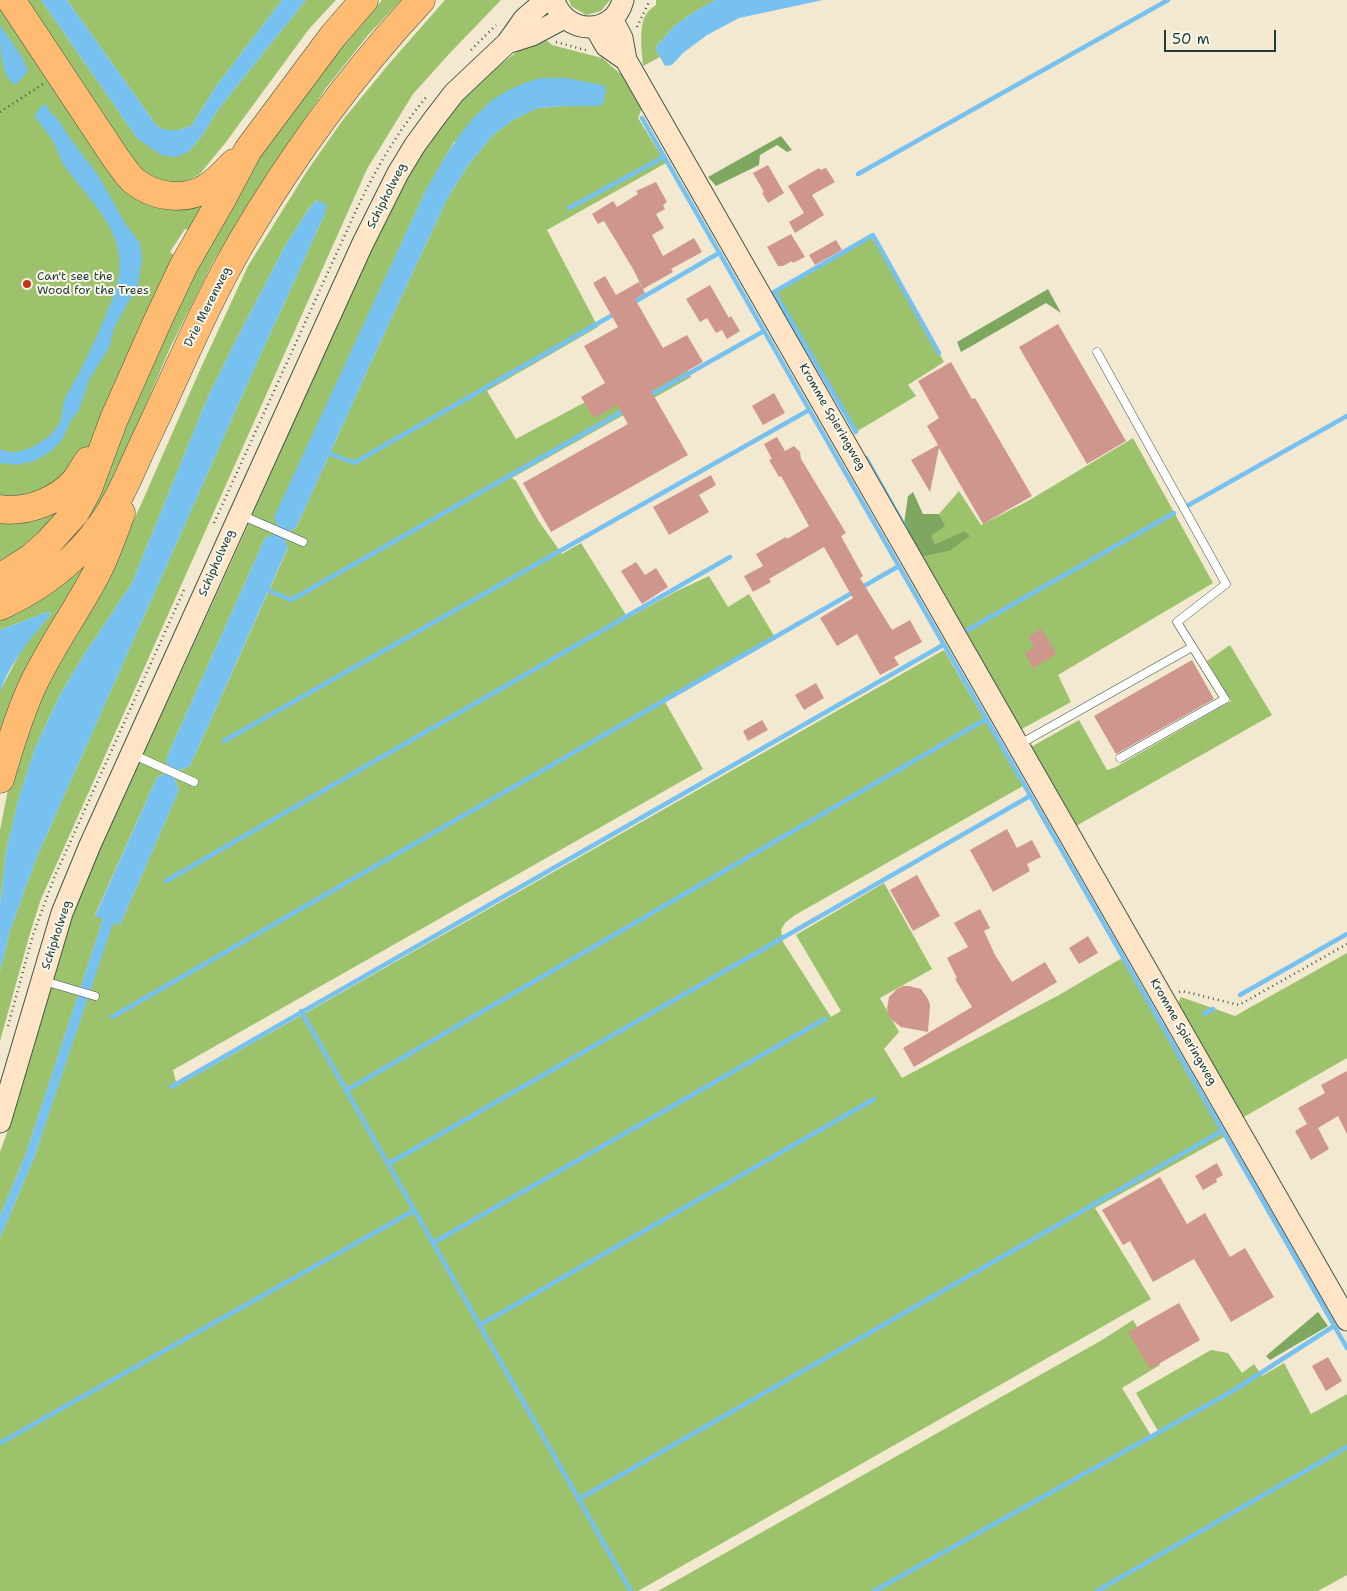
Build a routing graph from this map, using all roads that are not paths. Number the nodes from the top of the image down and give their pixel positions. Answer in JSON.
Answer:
{"nodes":[{"id":1,"x":11,"y":0,"type":"edge"},
{"id":2,"x":364,"y":0,"type":"edge"},
{"id":3,"x":421,"y":0,"type":"edge"},
{"id":4,"x":546,"y":0,"type":"edge"},
{"id":5,"x":554,"y":0,"type":"edge"},
{"id":6,"x":623,"y":0,"type":"edge"},
{"id":7,"x":564,"y":18,"type":"junction"},
{"id":8,"x":603,"y":23,"type":"junction"},
{"id":9,"x":507,"y":43,"type":"junction"},
{"id":10,"x":248,"y":150,"type":"junction"},
{"id":11,"x":1097,"y":352,"type":"dead end"},
{"id":12,"x":158,"y":414,"type":"junction"},
{"id":13,"x":114,"y":419,"type":"junction"},
{"id":14,"x":0,"y":509,"type":"edge"},
{"id":15,"x":240,"y":514,"type":"junction"},
{"id":16,"x":303,"y":542,"type":"dead end"},
{"id":17,"x":0,"y":578,"type":"edge"},
{"id":18,"x":0,"y":606,"type":"edge"},
{"id":19,"x":1192,"y":647,"type":"junction"},
{"id":20,"x":1018,"y":745,"type":"junction"},
{"id":21,"x":131,"y":754,"type":"junction"},
{"id":22,"x":1120,"y":758,"type":"dead end"},
{"id":23,"x":0,"y":779,"type":"edge"},
{"id":24,"x":194,"y":782,"type":"dead end"},
{"id":25,"x":42,"y":980,"type":"junction"},
{"id":26,"x":92,"y":995,"type":"dead end"},
{"id":27,"x":0,"y":1122,"type":"edge"},
{"id":28,"x":1347,"y":1320,"type":"edge"}],
"edges":[{"from":1,"to":10,"type":"highway"},
{"from":2,"to":10,"type":"highway"},
{"from":3,"to":12,"type":"highway","name":"Drie Merenweg"},
{"from":4,"to":9,"type":"street","name":"Schipholweg"},
{"from":5,"to":7,"type":"street"},
{"from":6,"to":8,"type":"street"},
{"from":7,"to":8,"type":"street"},
{"from":7,"to":9,"type":"street","name":"Schipholweg"},
{"from":8,"to":20,"type":"street","name":"Kromme Spieringweg"},
{"from":9,"to":15,"type":"street","name":"Schipholweg"},
{"from":10,"to":13,"type":"highway"},
{"from":11,"to":19,"type":"lane"},
{"from":12,"to":18,"type":"highway","name":"Drie Merenweg"},
{"from":12,"to":23,"type":"highway"},
{"from":13,"to":14,"type":"highway"},
{"from":13,"to":17,"type":"highway"},
{"from":15,"to":16,"type":"lane"},
{"from":15,"to":21,"type":"street","name":"Schipholweg"},
{"from":19,"to":20,"type":"lane"},
{"from":19,"to":22,"type":"lane"},
{"from":20,"to":28,"type":"street","name":"Kromme Spieringweg"},
{"from":21,"to":24,"type":"lane"},
{"from":21,"to":25,"type":"street","name":"Schipholweg"},
{"from":25,"to":26,"type":"lane"},
{"from":25,"to":27,"type":"street","name":"Schipholweg"}]}
